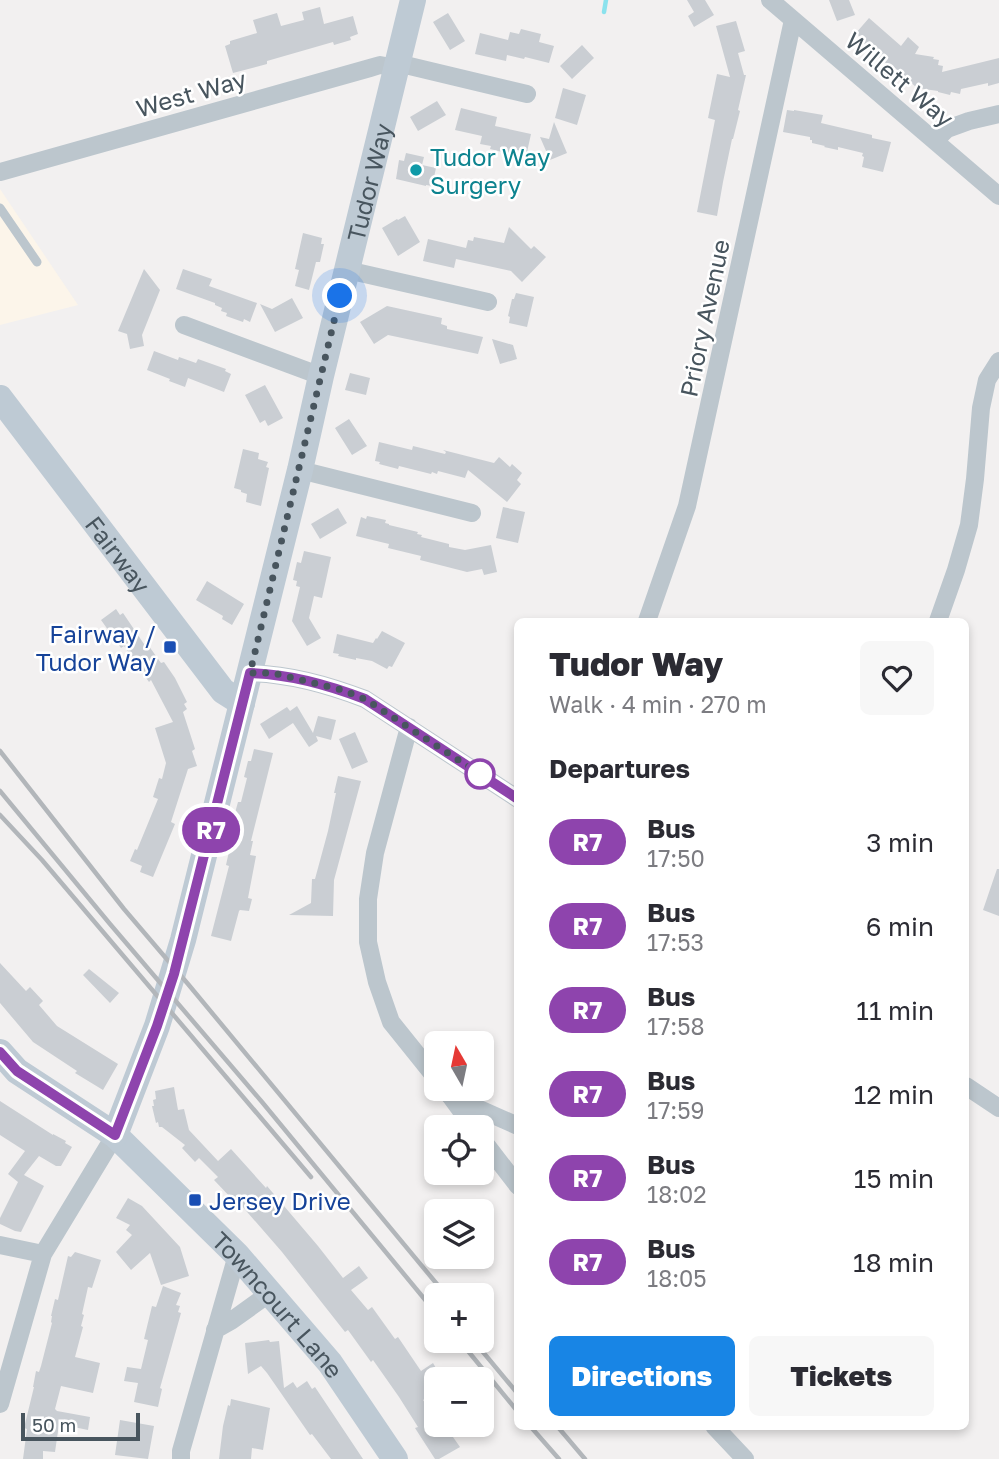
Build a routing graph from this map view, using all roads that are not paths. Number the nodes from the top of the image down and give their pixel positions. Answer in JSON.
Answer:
{"nodes":[{"id":1,"x":412,"y":0,"type":"edge"},
{"id":2,"x":770,"y":0,"type":"edge"},
{"id":3,"x":793,"y":20,"type":"junction"},
{"id":4,"x":397,"y":65,"type":"junction"},
{"id":5,"x":527,"y":94,"type":"dead end"},
{"id":6,"x":999,"y":114,"type":"edge"},
{"id":7,"x":935,"y":141,"type":"junction"},
{"id":8,"x":0,"y":172,"type":"edge"},
{"id":9,"x":999,"y":196,"type":"edge"},
{"id":10,"x":0,"y":208,"type":"edge"},
{"id":11,"x":37,"y":262,"type":"dead end"},
{"id":12,"x":347,"y":270,"type":"junction"},
{"id":13,"x":488,"y":302,"type":"dead end"},
{"id":14,"x":184,"y":325,"type":"dead end"},
{"id":15,"x":999,"y":361,"type":"edge"},
{"id":16,"x":321,"y":376,"type":"junction"},
{"id":17,"x":0,"y":398,"type":"edge"},
{"id":18,"x":300,"y":470,"type":"junction"},
{"id":19,"x":472,"y":513,"type":"dead end"},
{"id":20,"x":648,"y":618,"type":"edge"},
{"id":21,"x":939,"y":618,"type":"edge"},
{"id":22,"x":250,"y":673,"type":"junction"},
{"id":23,"x":242,"y":703,"type":"junction"},
{"id":24,"x":409,"y":727,"type":"junction"},
{"id":25,"x":514,"y":796,"type":"edge"},
{"id":26,"x":0,"y":1052,"type":"edge"},
{"id":27,"x":424,"y":1063,"type":"edge"},
{"id":28,"x":969,"y":1088,"type":"edge"},
{"id":29,"x":466,"y":1101,"type":"edge"},
{"id":30,"x":999,"y":1108,"type":"edge"},
{"id":31,"x":514,"y":1124,"type":"edge"},
{"id":32,"x":115,"y":1135,"type":"junction"},
{"id":33,"x":494,"y":1155,"type":"edge"},
{"id":34,"x":514,"y":1181,"type":"edge"},
{"id":35,"x":0,"y":1245,"type":"edge"},
{"id":36,"x":43,"y":1254,"type":"junction"},
{"id":37,"x":237,"y":1255,"type":"junction"},
{"id":38,"x":270,"y":1293,"type":"junction"},
{"id":39,"x":215,"y":1330,"type":"junction"},
{"id":40,"x":0,"y":1404,"type":"edge"},
{"id":41,"x":718,"y":1430,"type":"edge"},
{"id":42,"x":181,"y":1459,"type":"edge"},
{"id":43,"x":396,"y":1459,"type":"edge"},
{"id":44,"x":745,"y":1459,"type":"edge"}],
"edges":[{"from":1,"to":4,"type":"street","name":"Tudor Way"},
{"from":2,"to":3,"type":"street","name":"Willett Way"},
{"from":3,"to":7,"type":"street","name":"Willett Way"},
{"from":3,"to":20,"type":"street","name":"Priory Avenue"},
{"from":4,"to":5,"type":"street","name":"West Way"},
{"from":4,"to":8,"type":"street","name":"West Way"},
{"from":4,"to":12,"type":"street","name":"Tudor Way"},
{"from":6,"to":7,"type":"street"},
{"from":7,"to":9,"type":"street","name":"Willett Way"},
{"from":10,"to":11,"type":"lane"},
{"from":12,"to":13,"type":"street"},
{"from":12,"to":16,"type":"street","name":"Tudor Way"},
{"from":14,"to":16,"type":"street"},
{"from":15,"to":21,"type":"street"},
{"from":16,"to":18,"type":"street","name":"Tudor Way"},
{"from":17,"to":23,"type":"street","name":"Fairway"},
{"from":18,"to":19,"type":"street"},
{"from":18,"to":22,"type":"street","name":"Tudor Way"},
{"from":22,"to":23,"type":"street","name":"Tudor Way"},
{"from":22,"to":24,"type":"street"},
{"from":23,"to":32,"type":"street","name":"Tudor Way"},
{"from":24,"to":25,"type":"street"},
{"from":24,"to":27,"type":"street"},
{"from":26,"to":32,"type":"street","name":"Towncourt Lane"},
{"from":28,"to":30,"type":"street"},
{"from":29,"to":31,"type":"street"},
{"from":32,"to":36,"type":"street"},
{"from":32,"to":37,"type":"street","name":"Towncourt Lane"},
{"from":33,"to":34,"type":"street"},
{"from":35,"to":36,"type":"street"},
{"from":36,"to":40,"type":"street"},
{"from":37,"to":38,"type":"street","name":"Towncourt Lane"},
{"from":37,"to":39,"type":"street"},
{"from":38,"to":39,"type":"street"},
{"from":38,"to":43,"type":"street","name":"Towncourt Lane"},
{"from":39,"to":42,"type":"street"},
{"from":41,"to":44,"type":"street"}]}
